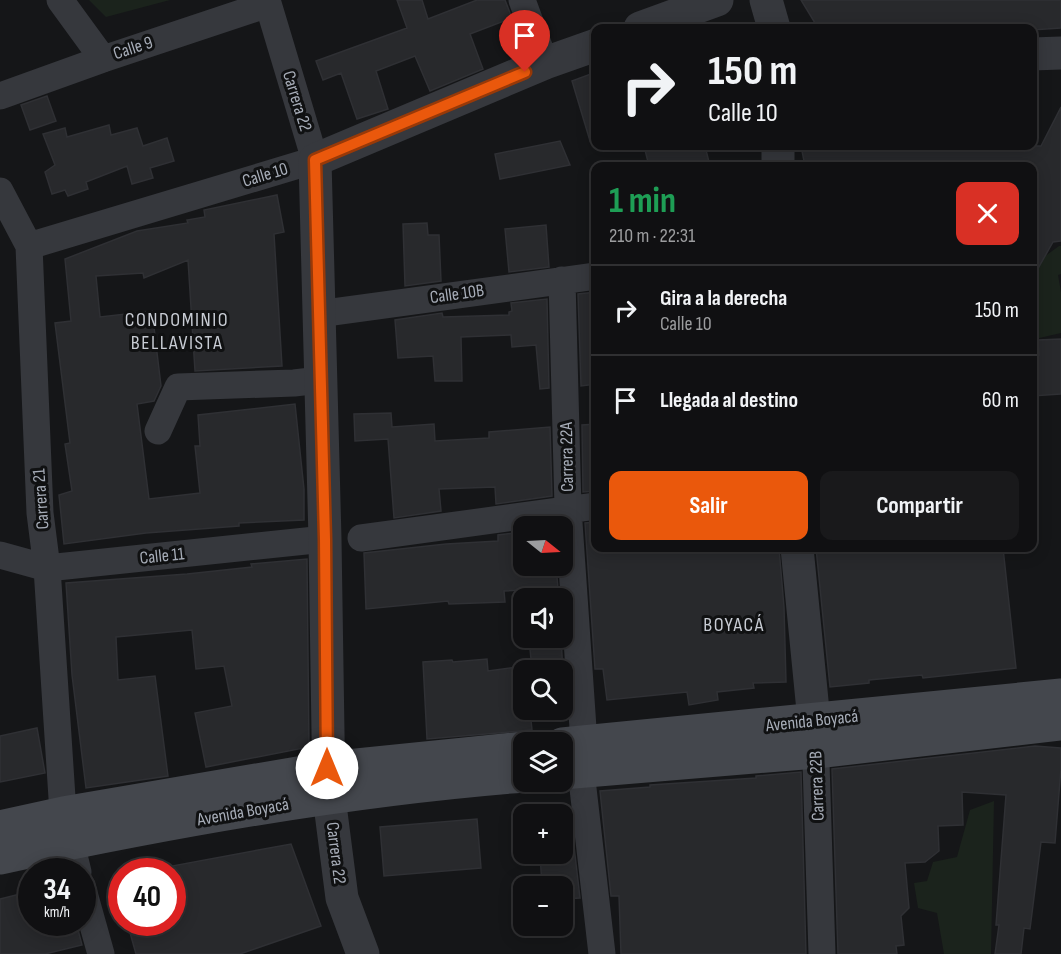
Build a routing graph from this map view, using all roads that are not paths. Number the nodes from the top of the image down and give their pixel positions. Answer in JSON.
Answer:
{"nodes":[{"id":1,"x":60,"y":0,"type":"edge"},
{"id":2,"x":522,"y":0,"type":"edge"},
{"id":3,"x":717,"y":0,"type":"edge"},
{"id":4,"x":766,"y":0,"type":"edge"},
{"id":5,"x":267,"y":2,"type":"edge"},
{"id":6,"x":651,"y":24,"type":"edge"},
{"id":7,"x":773,"y":24,"type":"edge"},
{"id":8,"x":591,"y":47,"type":"edge"},
{"id":9,"x":1061,"y":53,"type":"edge"},
{"id":10,"x":1037,"y":54,"type":"edge"},
{"id":11,"x":103,"y":58,"type":"junction"},
{"id":12,"x":546,"y":63,"type":"junction"},
{"id":13,"x":0,"y":96,"type":"edge"},
{"id":14,"x":315,"y":160,"type":"junction"},
{"id":15,"x":0,"y":191,"type":"edge"},
{"id":16,"x":29,"y":246,"type":"junction"},
{"id":17,"x":591,"y":277,"type":"edge"},
{"id":18,"x":562,"y":280,"type":"junction"},
{"id":19,"x":318,"y":314,"type":"junction"},
{"id":20,"x":320,"y":380,"type":"junction"},
{"id":21,"x":158,"y":431,"type":"dead end"},
{"id":22,"x":591,"y":506,"type":"edge"},
{"id":23,"x":568,"y":508,"type":"junction"},
{"id":24,"x":361,"y":537,"type":"dead end"},
{"id":25,"x":325,"y":539,"type":"junction"},
{"id":26,"x":797,"y":552,"type":"edge"},
{"id":27,"x":0,"y":555,"type":"edge"},
{"id":28,"x":47,"y":568,"type":"junction"},
{"id":29,"x":1061,"y":695,"type":"edge"},
{"id":30,"x":1061,"y":724,"type":"edge"},
{"id":31,"x":572,"y":732,"type":"edge"},
{"id":32,"x":815,"y":736,"type":"junction"},
{"id":33,"x":513,"y":750,"type":"edge"},
{"id":34,"x":573,"y":758,"type":"edge"},
{"id":35,"x":573,"y":765,"type":"edge"},
{"id":36,"x":513,"y":776,"type":"edge"},
{"id":37,"x":328,"y":782,"type":"junction"},
{"id":38,"x":0,"y":827,"type":"edge"},
{"id":39,"x":71,"y":842,"type":"edge"},
{"id":40,"x":0,"y":858,"type":"edge"},
{"id":41,"x":96,"y":936,"type":"edge"},
{"id":42,"x":101,"y":954,"type":"edge"},
{"id":43,"x":363,"y":954,"type":"edge"},
{"id":44,"x":602,"y":954,"type":"edge"},
{"id":45,"x":822,"y":954,"type":"edge"}],
"edges":[{"from":1,"to":11,"type":"street"},
{"from":2,"to":12,"type":"street"},
{"from":3,"to":6,"type":"street"},
{"from":4,"to":7,"type":"street"},
{"from":5,"to":11,"type":"street","name":"Calle 9"},
{"from":5,"to":14,"type":"street","name":"Carrera 22"},
{"from":8,"to":12,"type":"street","name":"Calle 10"},
{"from":9,"to":10,"type":"street"},
{"from":11,"to":13,"type":"street","name":"Calle 9"},
{"from":12,"to":14,"type":"street","name":"Calle 10"},
{"from":14,"to":16,"type":"street","name":"Calle 10"},
{"from":14,"to":19,"type":"street","name":"Carrera 22"},
{"from":15,"to":16,"type":"street","name":"Carrera 21"},
{"from":16,"to":28,"type":"street","name":"Carrera 21"},
{"from":17,"to":18,"type":"street","name":"Calle 10B"},
{"from":18,"to":19,"type":"street","name":"Calle 10B"},
{"from":18,"to":23,"type":"street","name":"Carrera 22A"},
{"from":19,"to":20,"type":"street","name":"Carrera 22"},
{"from":20,"to":21,"type":"street"},
{"from":20,"to":25,"type":"street","name":"Carrera 22"},
{"from":22,"to":23,"type":"street"},
{"from":23,"to":24,"type":"street"},
{"from":23,"to":31,"type":"street","name":"Carrera 22A"},
{"from":25,"to":28,"type":"street","name":"Calle 11"},
{"from":25,"to":37,"type":"street","name":"Carrera 22"},
{"from":26,"to":32,"type":"street","name":"Carrera 22B"},
{"from":27,"to":28,"type":"street","name":"Calle 11"},
{"from":28,"to":39,"type":"street","name":"Carrera 21"},
{"from":29,"to":32,"type":"main road","name":"Avenida Boyacá"},
{"from":30,"to":32,"type":"main road","name":"Avenida Boyacá"},
{"from":32,"to":34,"type":"main road","name":"Avenida Boyacá"},
{"from":32,"to":45,"type":"street","name":"Carrera 22B"},
{"from":33,"to":37,"type":"main road","name":"Avenida Boyacá"},
{"from":35,"to":44,"type":"street","name":"Carrera 22A"},
{"from":36,"to":37,"type":"main road","name":"Avenida Boyacá"},
{"from":37,"to":39,"type":"main road","name":"Avenida Boyacá"},
{"from":37,"to":43,"type":"street","name":"Carrera 22"},
{"from":38,"to":39,"type":"main road","name":"Avenida Boyacá"},
{"from":39,"to":40,"type":"main road","name":"Avenida Boyacá"},
{"from":41,"to":42,"type":"street"}]}
